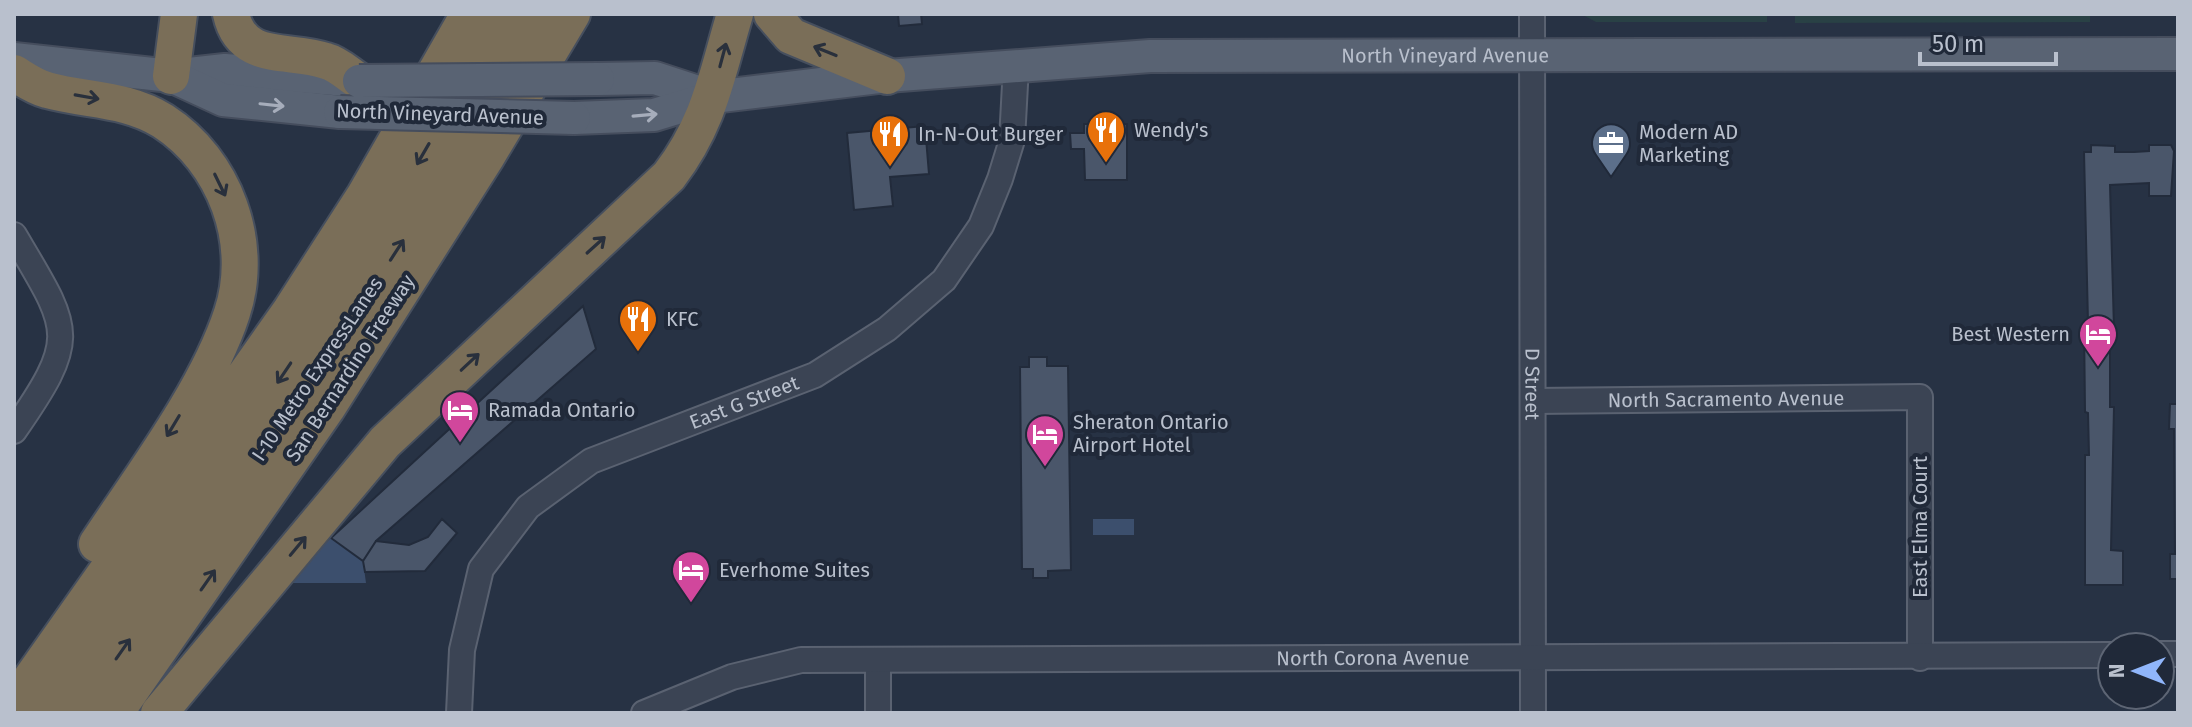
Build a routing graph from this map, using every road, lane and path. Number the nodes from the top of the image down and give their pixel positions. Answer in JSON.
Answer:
{"nodes":[{"id":1,"x":179,"y":14,"type":"edge"},
{"id":2,"x":231,"y":14,"type":"edge"},
{"id":3,"x":451,"y":14,"type":"edge"},
{"id":4,"x":469,"y":14,"type":"edge"},
{"id":5,"x":505,"y":14,"type":"edge"},
{"id":6,"x":539,"y":14,"type":"edge"},
{"id":7,"x":572,"y":14,"type":"edge"},
{"id":8,"x":735,"y":14,"type":"edge"},
{"id":9,"x":772,"y":14,"type":"edge"},
{"id":10,"x":1532,"y":14,"type":"edge"},
{"id":11,"x":2178,"y":54,"type":"edge"},
{"id":12,"x":1532,"y":56,"type":"junction"},
{"id":13,"x":14,"y":59,"type":"edge"},
{"id":14,"x":1016,"y":66,"type":"junction"},
{"id":15,"x":14,"y":73,"type":"edge"},
{"id":16,"x":171,"y":76,"type":"junction"},
{"id":17,"x":887,"y":76,"type":"junction"},
{"id":18,"x":359,"y":81,"type":"junction"},
{"id":19,"x":713,"y":97,"type":"junction"},
{"id":20,"x":397,"y":141,"type":"junction"},
{"id":21,"x":14,"y":235,"type":"edge"},
{"id":22,"x":1920,"y":397,"type":"joint"},
{"id":23,"x":1534,"y":401,"type":"junction"},
{"id":24,"x":14,"y":431,"type":"edge"},
{"id":25,"x":2096,"y":655,"type":"edge"},
{"id":26,"x":1920,"y":658,"type":"junction"},
{"id":27,"x":878,"y":660,"type":"junction"},
{"id":28,"x":1532,"y":660,"type":"junction"},
{"id":29,"x":14,"y":669,"type":"edge"},
{"id":30,"x":14,"y":703,"type":"edge"},
{"id":31,"x":46,"y":713,"type":"edge"},
{"id":32,"x":78,"y":713,"type":"edge"},
{"id":33,"x":115,"y":713,"type":"edge"},
{"id":34,"x":159,"y":713,"type":"edge"},
{"id":35,"x":459,"y":713,"type":"edge"},
{"id":36,"x":644,"y":713,"type":"edge"},
{"id":37,"x":878,"y":713,"type":"edge"},
{"id":38,"x":1533,"y":713,"type":"edge"}],
"edges":[{"from":1,"to":16,"type":"highway"},
{"from":2,"to":18,"type":"highway"},
{"from":3,"to":20,"type":"highway"},
{"from":4,"to":20,"type":"highway"},
{"from":5,"to":31,"type":"highway","name":"I-10 Metro ExpressLanes","one_way":true},
{"from":32,"to":6,"type":"highway","name":"I-10 Metro ExpressLanes","one_way":true},
{"from":33,"to":7,"type":"highway","name":"San Bernardino Freeway","one_way":true},
{"from":19,"to":8,"type":"highway","one_way":true},
{"from":17,"to":9,"type":"highway","one_way":true},
{"from":10,"to":12,"type":"street","name":"D Street"},
{"from":11,"to":12,"type":"main road","name":"North Vineyard Avenue"},
{"from":12,"to":14,"type":"main road","name":"North Vineyard Avenue"},
{"from":12,"to":23,"type":"street","name":"D Street"},
{"from":13,"to":16,"type":"main road","name":"North Vineyard Avenue"},
{"from":14,"to":17,"type":"main road","name":"North Vineyard Avenue"},
{"from":14,"to":35,"type":"street","name":"East G Street"},
{"from":15,"to":29,"type":"highway","one_way":true},
{"from":16,"to":18,"type":"main road","name":"North Vineyard Avenue"},
{"from":16,"to":19,"type":"main road","name":"North Vineyard Avenue","one_way":true,"bridge":true},
{"from":17,"to":19,"type":"main road","name":"North Vineyard Avenue"},
{"from":18,"to":19,"type":"main road","name":"North Vineyard Avenue","bridge":true},
{"from":34,"to":19,"type":"highway","one_way":true},
{"from":20,"to":30,"type":"highway"},
{"from":21,"to":24,"type":"street"},
{"from":22,"to":23,"type":"street","name":"North Sacramento Avenue"},
{"from":22,"to":26,"type":"street","name":"East Elma Court"},
{"from":23,"to":28,"type":"street","name":"D Street"},
{"from":25,"to":26,"type":"street","name":"North Corona Avenue"},
{"from":26,"to":28,"type":"street","name":"North Corona Avenue"},
{"from":27,"to":28,"type":"street","name":"North Corona Avenue"},
{"from":27,"to":36,"type":"street","name":"North Corona Avenue"},
{"from":27,"to":37,"type":"street"},
{"from":28,"to":38,"type":"street","name":"D Street"}]}
